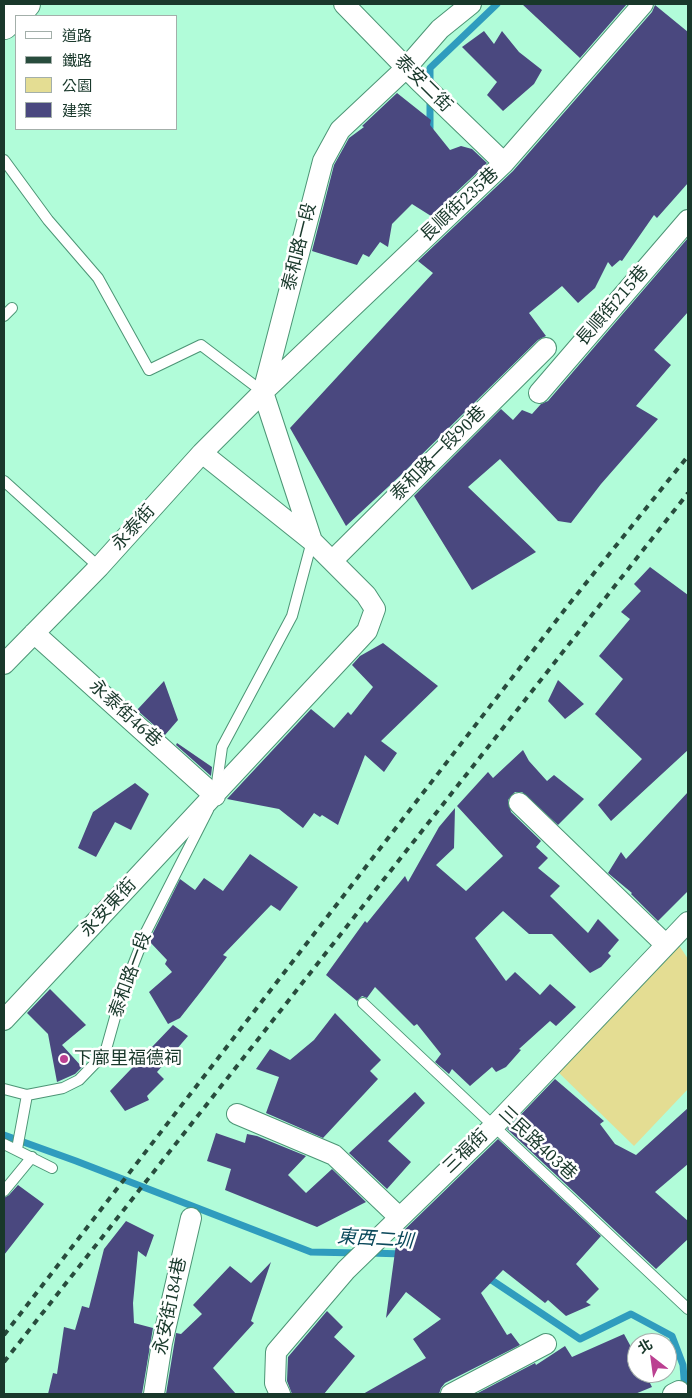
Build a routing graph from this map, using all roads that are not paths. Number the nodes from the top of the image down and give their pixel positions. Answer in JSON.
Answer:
{"nodes":[{"id":1,"x":26,"y":4,"type":"edge"},
{"id":2,"x":344,"y":4,"type":"edge"},
{"id":3,"x":471,"y":4,"type":"edge"},
{"id":4,"x":643,"y":4,"type":"edge"},
{"id":5,"x":4,"y":25,"type":"edge"},
{"id":6,"x":412,"y":74,"type":"junction"},
{"id":7,"x":4,"y":160,"type":"edge"},
{"id":8,"x":504,"y":163,"type":"junction"},
{"id":9,"x":688,"y":220,"type":"edge"},
{"id":10,"x":12,"y":308,"type":"dead end"},
{"id":11,"x":4,"y":316,"type":"edge"},
{"id":12,"x":546,"y":348,"type":"dead end"},
{"id":13,"x":263,"y":392,"type":"junction"},
{"id":14,"x":538,"y":393,"type":"dead end"},
{"id":15,"x":202,"y":453,"type":"junction"},
{"id":16,"x":4,"y":481,"type":"edge"},
{"id":17,"x":312,"y":541,"type":"junction"},
{"id":18,"x":332,"y":561,"type":"junction"},
{"id":19,"x":99,"y":568,"type":"junction"},
{"id":20,"x":34,"y":633,"type":"junction"},
{"id":21,"x":4,"y":664,"type":"edge"},
{"id":22,"x":215,"y":796,"type":"junction"},
{"id":23,"x":519,"y":803,"type":"dead end"},
{"id":24,"x":688,"y":922,"type":"edge"},
{"id":25,"x":666,"y":944,"type":"junction"},
{"id":26,"x":363,"y":1003,"type":"dead end"},
{"id":27,"x":4,"y":1020,"type":"edge"},
{"id":28,"x":4,"y":1089,"type":"edge"},
{"id":29,"x":27,"y":1095,"type":"junction"},
{"id":30,"x":237,"y":1114,"type":"dead end"},
{"id":31,"x":494,"y":1126,"type":"junction"},
{"id":32,"x":4,"y":1144,"type":"edge"},
{"id":33,"x":17,"y":1149,"type":"junction"},
{"id":34,"x":32,"y":1157,"type":"junction"},
{"id":35,"x":52,"y":1168,"type":"dead end"},
{"id":36,"x":4,"y":1191,"type":"edge"},
{"id":37,"x":399,"y":1217,"type":"junction"},
{"id":38,"x":190,"y":1218,"type":"dead end"},
{"id":39,"x":688,"y":1309,"type":"edge"},
{"id":40,"x":546,"y":1344,"type":"dead end"},
{"id":41,"x":154,"y":1394,"type":"edge"},
{"id":42,"x":280,"y":1394,"type":"edge"},
{"id":43,"x":451,"y":1394,"type":"edge"}],
"edges":[{"from":1,"to":5,"type":"street"},
{"from":2,"to":6,"type":"street","name":"泰安二街"},
{"from":3,"to":6,"type":"street","name":"泰和路一段"},
{"from":4,"to":8,"type":"street","name":"長順街235巷"},
{"from":6,"to":8,"type":"street","name":"泰安二街"},
{"from":6,"to":13,"type":"street","name":"泰和路一段"},
{"from":7,"to":13,"type":"lane"},
{"from":8,"to":13,"type":"street","name":"長順街235巷"},
{"from":9,"to":14,"type":"street","name":"長順街215巷"},
{"from":10,"to":11,"type":"lane"},
{"from":12,"to":18,"type":"street","name":"泰和路一段90巷"},
{"from":13,"to":15,"type":"street","name":"永泰街"},
{"from":13,"to":17,"type":"street","name":"泰和路一段"},
{"from":15,"to":17,"type":"street","name":"泰和路一段"},
{"from":15,"to":19,"type":"street","name":"永泰街"},
{"from":16,"to":19,"type":"lane"},
{"from":17,"to":18,"type":"street","name":"泰和路一段"},
{"from":17,"to":22,"type":"lane","name":"泰和路一段"},
{"from":18,"to":22,"type":"street","name":"泰和路一段"},
{"from":19,"to":20,"type":"street","name":"永泰街"},
{"from":20,"to":21,"type":"street","name":"永泰街"},
{"from":20,"to":22,"type":"street","name":"永泰街46巷"},
{"from":22,"to":27,"type":"street","name":"永安東街"},
{"from":22,"to":29,"type":"lane","name":"泰和路一段"},
{"from":23,"to":25,"type":"street"},
{"from":24,"to":25,"type":"street","name":"三福街"},
{"from":25,"to":31,"type":"street","name":"三福街"},
{"from":26,"to":31,"type":"lane","name":"三民路403巷"},
{"from":28,"to":29,"type":"lane","name":"泰和路一段"},
{"from":29,"to":33,"type":"lane"},
{"from":30,"to":37,"type":"street"},
{"from":31,"to":37,"type":"street","name":"三福街"},
{"from":31,"to":39,"type":"lane","name":"三民路403巷"},
{"from":32,"to":33,"type":"lane"},
{"from":33,"to":34,"type":"lane"},
{"from":34,"to":35,"type":"lane"},
{"from":34,"to":36,"type":"lane"},
{"from":37,"to":42,"type":"street","name":"三福街"},
{"from":38,"to":41,"type":"street","name":"永安街184巷"},
{"from":40,"to":43,"type":"street"}]}
